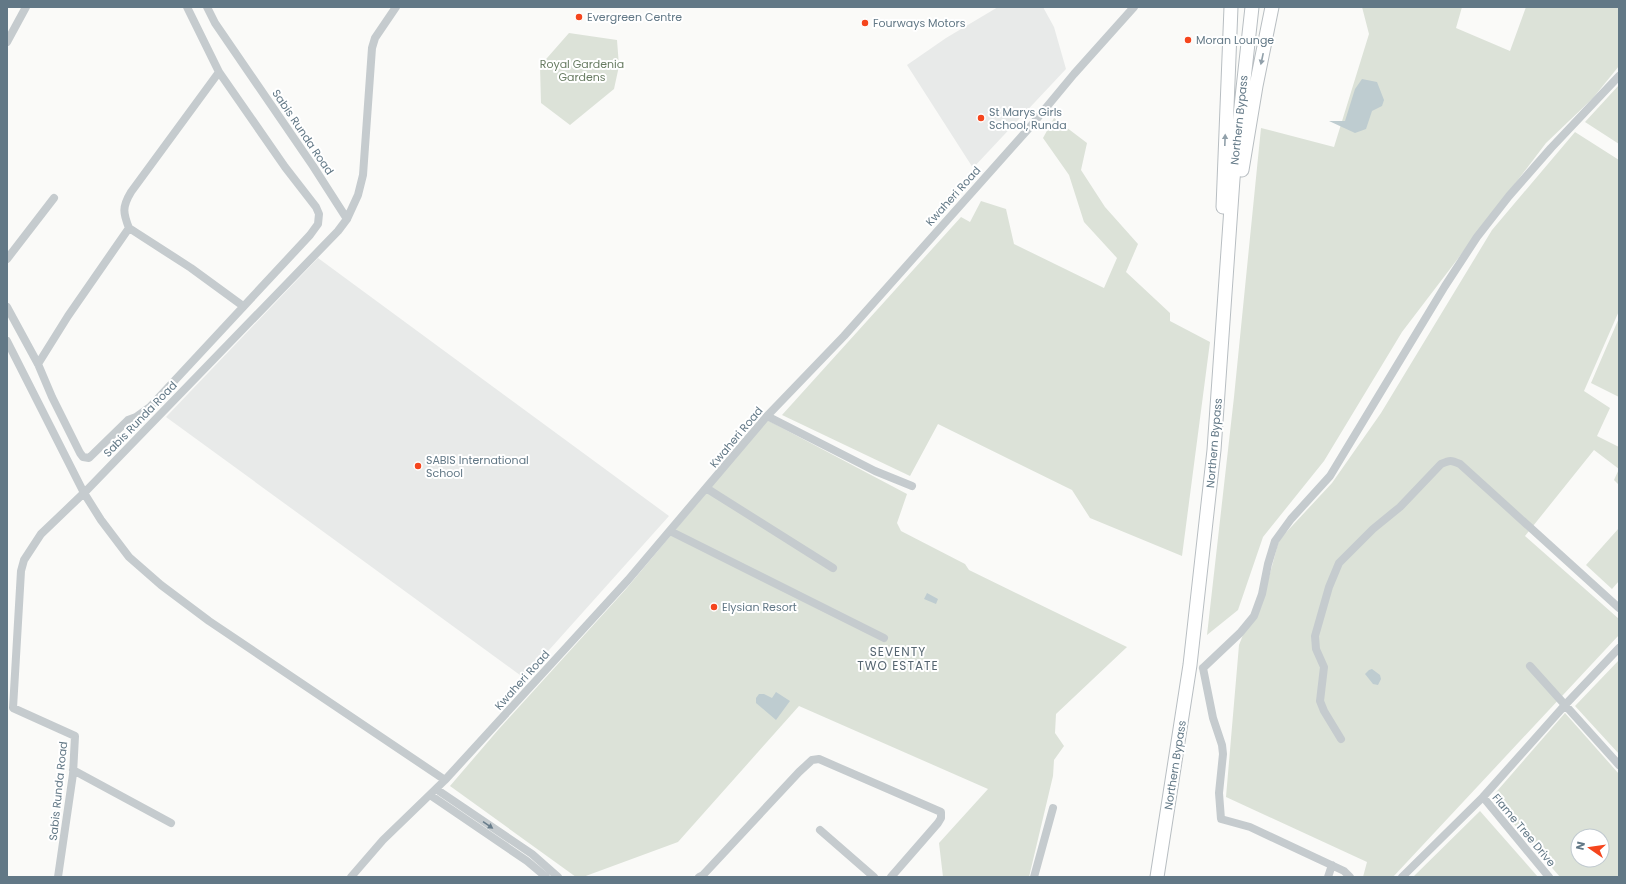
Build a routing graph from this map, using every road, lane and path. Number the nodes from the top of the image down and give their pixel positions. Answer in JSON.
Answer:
{"nodes":[{"id":1,"x":26,"y":7,"type":"edge"},
{"id":2,"x":187,"y":7,"type":"edge"},
{"id":3,"x":208,"y":7,"type":"edge"},
{"id":4,"x":396,"y":7,"type":"edge"},
{"id":5,"x":1134,"y":7,"type":"edge"},
{"id":6,"x":1231,"y":7,"type":"edge"},
{"id":7,"x":1252,"y":7,"type":"edge"},
{"id":8,"x":1272,"y":7,"type":"edge"},
{"id":9,"x":7,"y":42,"type":"edge"},
{"id":10,"x":219,"y":72,"type":"junction"},
{"id":11,"x":1619,"y":76,"type":"edge"},
{"id":12,"x":54,"y":198,"type":"dead end"},
{"id":13,"x":347,"y":219,"type":"junction"},
{"id":14,"x":1230,"y":220,"type":"junction"},
{"id":15,"x":129,"y":228,"type":"junction"},
{"id":16,"x":7,"y":260,"type":"edge"},
{"id":17,"x":1226,"y":291,"type":"junction"},
{"id":18,"x":243,"y":306,"type":"junction"},
{"id":19,"x":7,"y":307,"type":"edge"},
{"id":20,"x":7,"y":341,"type":"edge"},
{"id":21,"x":38,"y":364,"type":"junction"},
{"id":22,"x":767,"y":416,"type":"junction"},
{"id":23,"x":912,"y":486,"type":"dead end"},
{"id":24,"x":706,"y":488,"type":"junction"},
{"id":25,"x":84,"y":493,"type":"junction"},
{"id":26,"x":670,"y":531,"type":"junction"},
{"id":27,"x":833,"y":568,"type":"dead end"},
{"id":28,"x":1619,"y":608,"type":"edge"},
{"id":29,"x":884,"y":638,"type":"dead end"},
{"id":30,"x":1619,"y":648,"type":"edge"},
{"id":31,"x":1190,"y":665,"type":"junction"},
{"id":32,"x":1530,"y":666,"type":"dead end"},
{"id":33,"x":1203,"y":668,"type":"junction"},
{"id":34,"x":1565,"y":705,"type":"junction"},
{"id":35,"x":1341,"y":738,"type":"dead end"},
{"id":36,"x":1619,"y":765,"type":"edge"},
{"id":37,"x":73,"y":770,"type":"junction"},
{"id":38,"x":446,"y":780,"type":"junction"},
{"id":39,"x":433,"y":792,"type":"junction"},
{"id":40,"x":1483,"y":797,"type":"junction"},
{"id":41,"x":1053,"y":808,"type":"dead end"},
{"id":42,"x":171,"y":823,"type":"dead end"},
{"id":43,"x":820,"y":830,"type":"dead end"},
{"id":44,"x":541,"y":861,"type":"junction"},
{"id":45,"x":1332,"y":866,"type":"junction"},
{"id":46,"x":536,"y":868,"type":"junction"},
{"id":47,"x":58,"y":877,"type":"edge"},
{"id":48,"x":352,"y":877,"type":"edge"},
{"id":49,"x":546,"y":877,"type":"edge"},
{"id":50,"x":558,"y":877,"type":"edge"},
{"id":51,"x":699,"y":877,"type":"edge"},
{"id":52,"x":874,"y":877,"type":"edge"},
{"id":53,"x":891,"y":877,"type":"edge"},
{"id":54,"x":1034,"y":877,"type":"edge"},
{"id":55,"x":1158,"y":877,"type":"edge"},
{"id":56,"x":1328,"y":877,"type":"edge"},
{"id":57,"x":1350,"y":877,"type":"edge"},
{"id":58,"x":1402,"y":877,"type":"edge"},
{"id":59,"x":1549,"y":877,"type":"edge"}],
"edges":[{"from":1,"to":9,"type":"street"},
{"from":2,"to":10,"type":"street"},
{"from":3,"to":13,"type":"street","name":"Sabis Runda Road"},
{"from":4,"to":13,"type":"street"},
{"from":5,"to":22,"type":"street","name":"Kwaheri Road"},
{"from":17,"to":6,"type":"main road","one_way":true},
{"from":7,"to":14,"type":"main road","name":"Northern Bypass"},
{"from":8,"to":14,"type":"main road","one_way":true},
{"from":10,"to":15,"type":"street"},
{"from":10,"to":18,"type":"street"},
{"from":11,"to":33,"type":"street"},
{"from":12,"to":16,"type":"street"},
{"from":13,"to":25,"type":"street","name":"Sabis Runda Road"},
{"from":14,"to":17,"type":"main road","name":"Northern Bypass"},
{"from":15,"to":18,"type":"street"},
{"from":15,"to":21,"type":"street"},
{"from":17,"to":31,"type":"main road","name":"Northern Bypass"},
{"from":18,"to":21,"type":"street"},
{"from":19,"to":21,"type":"street"},
{"from":20,"to":25,"type":"street"},
{"from":22,"to":23,"type":"street"},
{"from":22,"to":24,"type":"street","name":"Kwaheri Road"},
{"from":24,"to":26,"type":"street","name":"Kwaheri Road"},
{"from":24,"to":27,"type":"street"},
{"from":25,"to":37,"type":"street","name":"Sabis Runda Road"},
{"from":25,"to":38,"type":"street"},
{"from":26,"to":29,"type":"street"},
{"from":26,"to":38,"type":"street","name":"Kwaheri Road"},
{"from":28,"to":35,"type":"street"},
{"from":30,"to":34,"type":"street"},
{"from":31,"to":33,"type":"street"},
{"from":31,"to":55,"type":"main road","name":"Northern Bypass"},
{"from":32,"to":34,"type":"street"},
{"from":33,"to":45,"type":"street"},
{"from":34,"to":36,"type":"street"},
{"from":34,"to":40,"type":"street"},
{"from":37,"to":42,"type":"street"},
{"from":37,"to":47,"type":"street","name":"Sabis Runda Road"},
{"from":38,"to":39,"type":"street","name":"Kwaheri Road"},
{"from":39,"to":44,"type":"street","one_way":true},
{"from":39,"to":46,"type":"street"},
{"from":39,"to":48,"type":"street","name":"Kwaheri Road"},
{"from":40,"to":58,"type":"street"},
{"from":40,"to":59,"type":"street","name":"Flame Tree Drive"},
{"from":41,"to":54,"type":"street"},
{"from":43,"to":52,"type":"street"},
{"from":44,"to":46,"type":"street"},
{"from":44,"to":50,"type":"street"},
{"from":45,"to":56,"type":"street"},
{"from":45,"to":57,"type":"street"},
{"from":46,"to":49,"type":"street"},
{"from":51,"to":53,"type":"street"}]}
